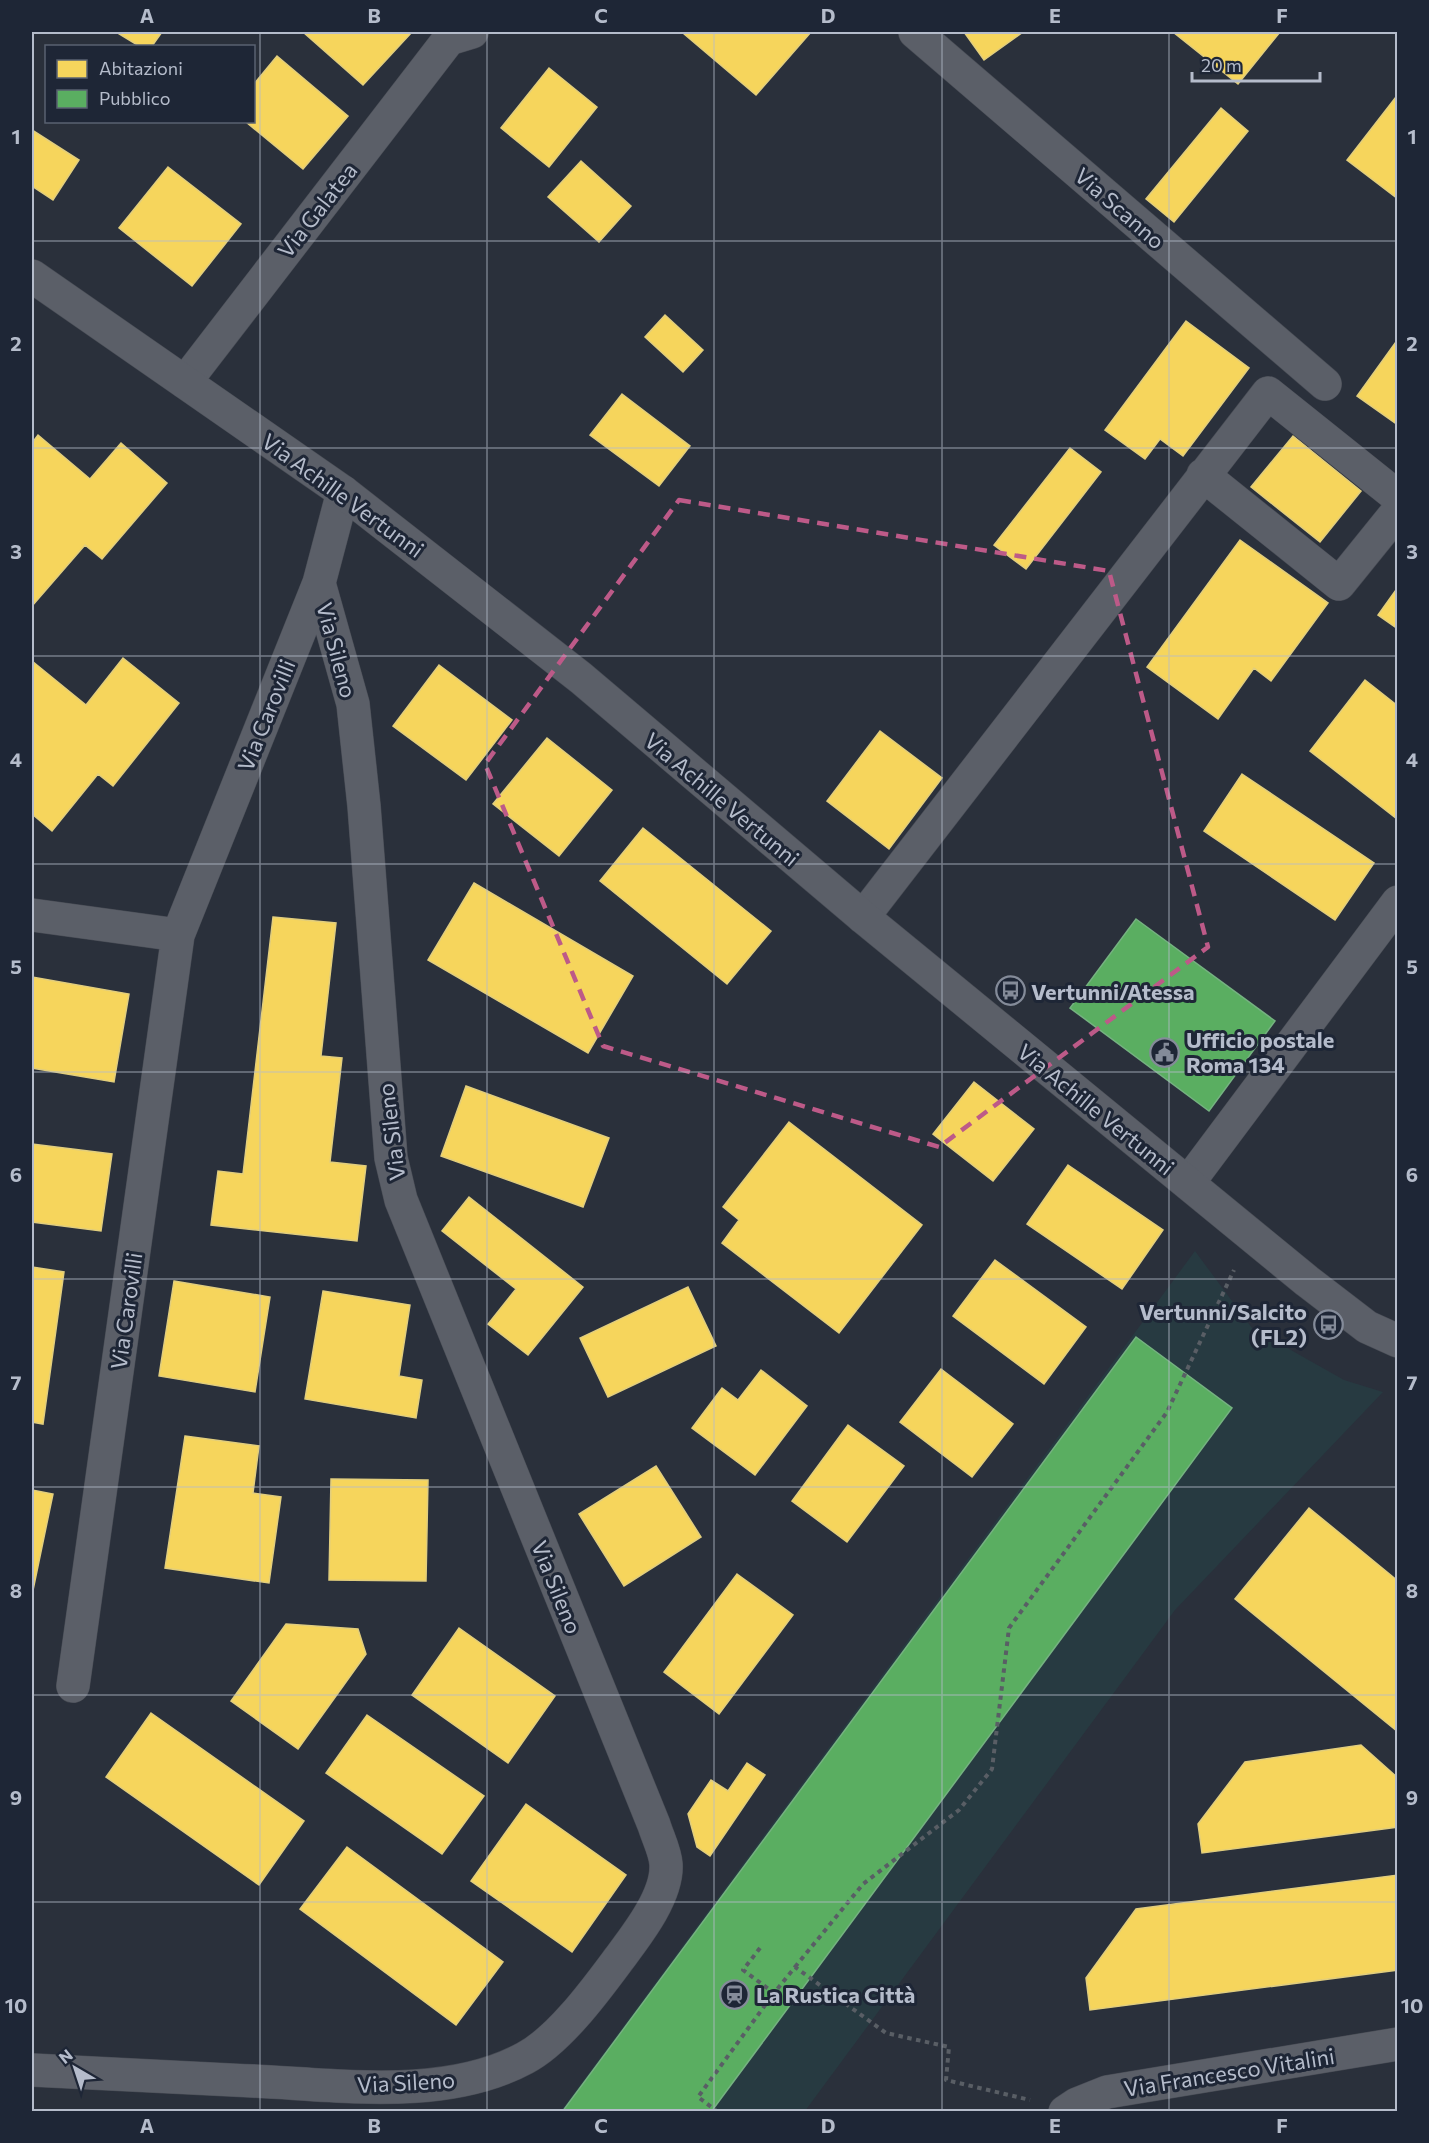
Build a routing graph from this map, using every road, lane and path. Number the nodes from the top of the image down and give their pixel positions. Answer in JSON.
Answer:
{"nodes":[{"id":1,"x":915,"y":32,"type":"edge"},
{"id":2,"x":459,"y":34,"type":"edge"},
{"id":3,"x":32,"y":276,"type":"edge"},
{"id":4,"x":185,"y":382,"type":"junction"},
{"id":5,"x":1325,"y":384,"type":"dead end"},
{"id":6,"x":1203,"y":475,"type":"junction"},
{"id":7,"x":343,"y":492,"type":"junction"},
{"id":8,"x":1398,"y":497,"type":"edge"},
{"id":9,"x":1398,"y":511,"type":"edge"},
{"id":10,"x":319,"y":584,"type":"junction"},
{"id":11,"x":1398,"y":902,"type":"edge"},
{"id":12,"x":32,"y":915,"type":"edge"},
{"id":13,"x":863,"y":917,"type":"junction"},
{"id":14,"x":178,"y":935,"type":"junction"},
{"id":15,"x":1188,"y":1183,"type":"junction"},
{"id":16,"x":1252,"y":1234,"type":"junction"},
{"id":17,"x":1398,"y":1341,"type":"edge"},
{"id":18,"x":73,"y":1686,"type":"dead end"},
{"id":19,"x":760,"y":1948,"type":"dead end"},
{"id":20,"x":795,"y":1967,"type":"junction"},
{"id":21,"x":774,"y":1993,"type":"junction"},
{"id":22,"x":1398,"y":2044,"type":"edge"},
{"id":23,"x":32,"y":2070,"type":"edge"},
{"id":24,"x":1030,"y":2100,"type":"dead end"},
{"id":25,"x":718,"y":2112,"type":"edge"},
{"id":26,"x":1065,"y":2112,"type":"edge"}],
"edges":[{"from":1,"to":5,"type":"street","name":"Via Scanno"},
{"from":2,"to":4,"type":"street","name":"Via Galatea"},
{"from":3,"to":4,"type":"street","name":"Via Achille Vertunni"},
{"from":4,"to":7,"type":"street","name":"Via Achille Vertunni"},
{"from":6,"to":8,"type":"street"},
{"from":6,"to":9,"type":"street"},
{"from":6,"to":13,"type":"street"},
{"from":7,"to":10,"type":"street","name":"Via Carovilli"},
{"from":7,"to":13,"type":"street","name":"Via Achille Vertunni"},
{"from":10,"to":14,"type":"street","name":"Via Carovilli"},
{"from":10,"to":23,"type":"street","name":"Via Sileno"},
{"from":11,"to":15,"type":"street"},
{"from":12,"to":14,"type":"street"},
{"from":13,"to":15,"type":"street","name":"Via Achille Vertunni"},
{"from":14,"to":18,"type":"street","name":"Via Carovilli"},
{"from":15,"to":16,"type":"street","name":"Via Achille Vertunni"},
{"from":16,"to":17,"type":"street","name":"Via Achille Vertunni"},
{"from":16,"to":20,"type":"path"},
{"from":19,"to":21,"type":"path"},
{"from":20,"to":21,"type":"path"},
{"from":20,"to":24,"type":"path"},
{"from":21,"to":25,"type":"path"},
{"from":22,"to":26,"type":"street","name":"Via Francesco Vitalini"}]}
